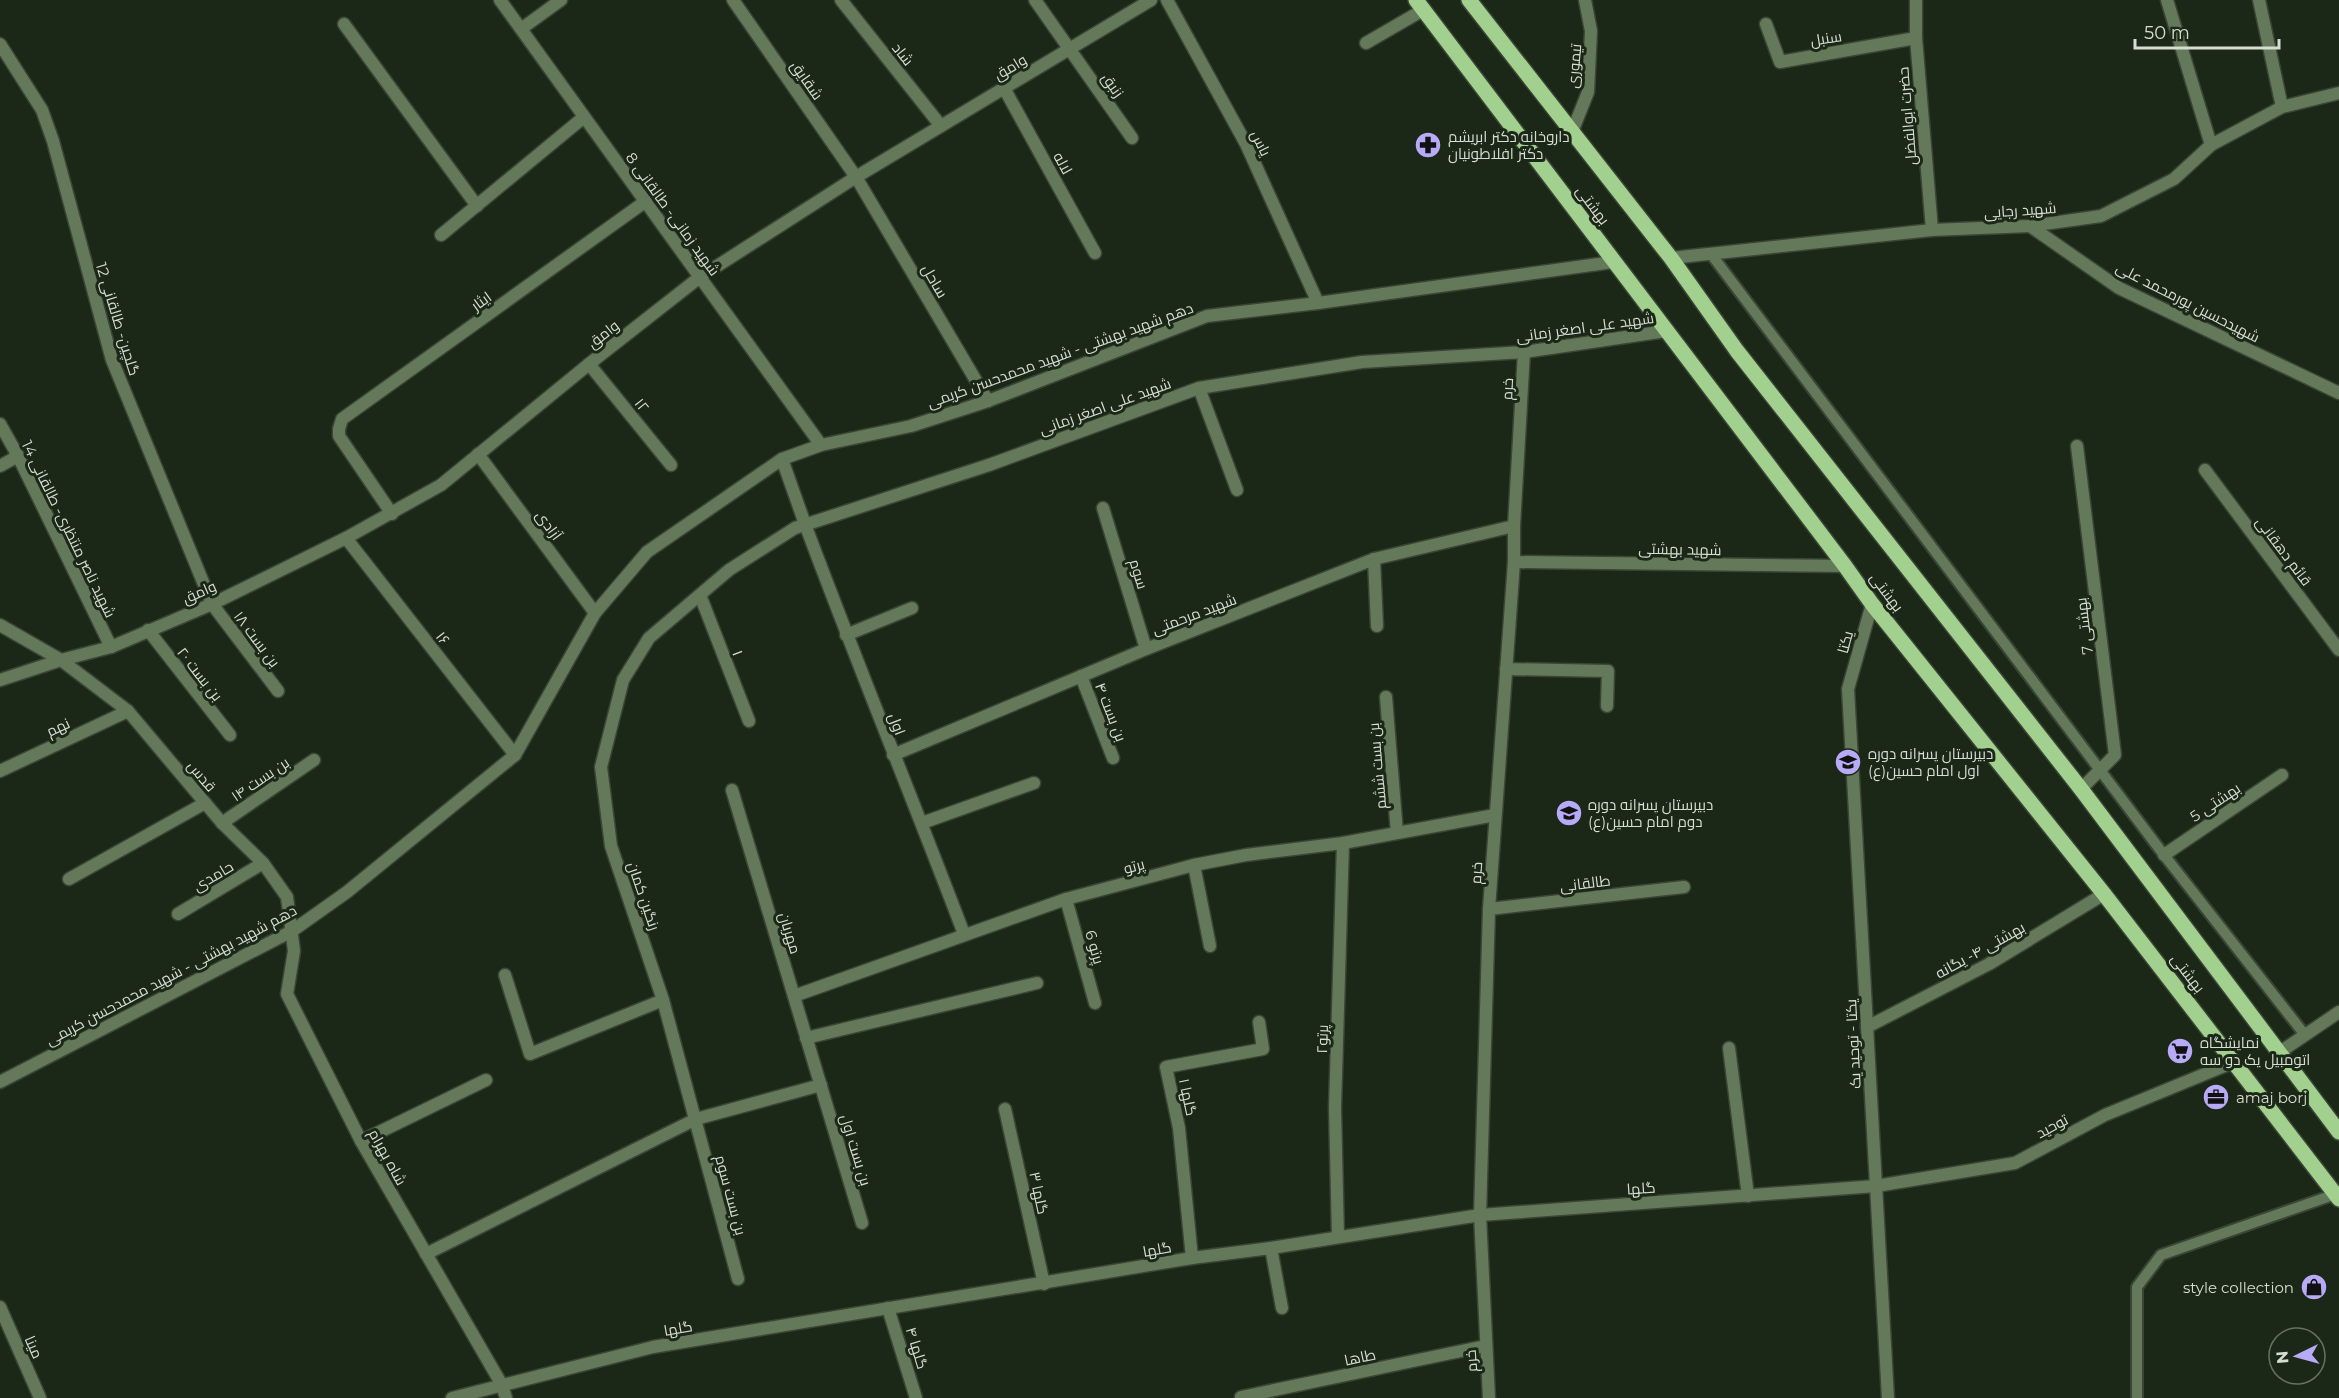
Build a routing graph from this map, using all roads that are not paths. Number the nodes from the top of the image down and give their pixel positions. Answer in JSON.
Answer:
{"nodes":[{"id":1,"x":500,"y":0,"type":"edge"},
{"id":2,"x":561,"y":0,"type":"edge"},
{"id":3,"x":733,"y":0,"type":"edge"},
{"id":4,"x":841,"y":0,"type":"edge"},
{"id":5,"x":1035,"y":0,"type":"edge"},
{"id":6,"x":1151,"y":0,"type":"edge"},
{"id":7,"x":1167,"y":0,"type":"edge"},
{"id":8,"x":1469,"y":0,"type":"edge"},
{"id":9,"x":1585,"y":0,"type":"edge"},
{"id":10,"x":1916,"y":0,"type":"edge"},
{"id":11,"x":2167,"y":0,"type":"edge"},
{"id":12,"x":2259,"y":0,"type":"edge"},
{"id":13,"x":1420,"y":5,"type":"edge"},
{"id":14,"x":344,"y":24,"type":"dead end"},
{"id":15,"x":1766,"y":24,"type":"dead end"},
{"id":16,"x":521,"y":28,"type":"junction"},
{"id":17,"x":1916,"y":38,"type":"junction"},
{"id":18,"x":1366,"y":43,"type":"dead end"},
{"id":19,"x":0,"y":44,"type":"edge"},
{"id":20,"x":1070,"y":49,"type":"junction"},
{"id":21,"x":1004,"y":88,"type":"junction"},
{"id":22,"x":2339,"y":93,"type":"edge"},
{"id":23,"x":2282,"y":107,"type":"junction"},
{"id":24,"x":584,"y":117,"type":"junction"},
{"id":25,"x":941,"y":126,"type":"junction"},
{"id":26,"x":1572,"y":132,"type":"junction"},
{"id":27,"x":1132,"y":138,"type":"dead end"},
{"id":28,"x":2211,"y":145,"type":"junction"},
{"id":29,"x":856,"y":177,"type":"junction"},
{"id":30,"x":646,"y":201,"type":"junction"},
{"id":31,"x":477,"y":206,"type":"junction"},
{"id":32,"x":2030,"y":226,"type":"junction"},
{"id":33,"x":1932,"y":230,"type":"junction"},
{"id":34,"x":441,"y":235,"type":"dead end"},
{"id":35,"x":1095,"y":253,"type":"dead end"},
{"id":36,"x":1711,"y":254,"type":"junction"},
{"id":37,"x":1671,"y":258,"type":"junction"},
{"id":38,"x":1613,"y":262,"type":"junction"},
{"id":39,"x":700,"y":277,"type":"junction"},
{"id":40,"x":1318,"y":303,"type":"junction"},
{"id":41,"x":1666,"y":331,"type":"junction"},
{"id":42,"x":1524,"y":351,"type":"junction"},
{"id":43,"x":589,"y":364,"type":"junction"},
{"id":44,"x":1199,"y":388,"type":"junction"},
{"id":45,"x":2339,"y":393,"type":"edge"},
{"id":46,"x":988,"y":401,"type":"junction"},
{"id":47,"x":0,"y":424,"type":"edge"},
{"id":48,"x":821,"y":445,"type":"junction"},
{"id":49,"x":2077,"y":446,"type":"dead end"},
{"id":50,"x":478,"y":454,"type":"junction"},
{"id":51,"x":18,"y":456,"type":"junction"},
{"id":52,"x":782,"y":459,"type":"junction"},
{"id":53,"x":671,"y":465,"type":"dead end"},
{"id":54,"x":0,"y":466,"type":"edge"},
{"id":55,"x":2205,"y":470,"type":"dead end"},
{"id":56,"x":1237,"y":490,"type":"dead end"},
{"id":57,"x":1103,"y":508,"type":"dead end"},
{"id":58,"x":392,"y":514,"type":"junction"},
{"id":59,"x":805,"y":524,"type":"junction"},
{"id":60,"x":1514,"y":526,"type":"junction"},
{"id":61,"x":346,"y":538,"type":"junction"},
{"id":62,"x":1374,"y":559,"type":"junction"},
{"id":63,"x":1514,"y":562,"type":"junction"},
{"id":64,"x":1845,"y":566,"type":"junction"},
{"id":65,"x":700,"y":596,"type":"junction"},
{"id":66,"x":212,"y":604,"type":"junction"},
{"id":67,"x":1872,"y":604,"type":"junction"},
{"id":68,"x":912,"y":608,"type":"dead end"},
{"id":69,"x":595,"y":613,"type":"junction"},
{"id":70,"x":0,"y":625,"type":"edge"},
{"id":71,"x":1377,"y":626,"type":"dead end"},
{"id":72,"x":148,"y":630,"type":"junction"},
{"id":73,"x":846,"y":635,"type":"junction"},
{"id":74,"x":111,"y":647,"type":"junction"},
{"id":75,"x":1146,"y":648,"type":"junction"},
{"id":76,"x":2339,"y":650,"type":"edge"},
{"id":77,"x":61,"y":660,"type":"junction"},
{"id":78,"x":1506,"y":669,"type":"junction"},
{"id":79,"x":1081,"y":676,"type":"junction"},
{"id":80,"x":0,"y":680,"type":"edge"},
{"id":81,"x":623,"y":680,"type":"joint"},
{"id":82,"x":1848,"y":689,"type":"joint"},
{"id":83,"x":278,"y":691,"type":"dead end"},
{"id":84,"x":1386,"y":696,"type":"dead end"},
{"id":85,"x":1607,"y":706,"type":"dead end"},
{"id":86,"x":128,"y":711,"type":"junction"},
{"id":87,"x":749,"y":721,"type":"dead end"},
{"id":88,"x":230,"y":735,"type":"dead end"},
{"id":89,"x":515,"y":755,"type":"junction"},
{"id":90,"x":893,"y":755,"type":"junction"},
{"id":91,"x":1113,"y":758,"type":"dead end"},
{"id":92,"x":314,"y":760,"type":"dead end"},
{"id":93,"x":2100,"y":770,"type":"junction"},
{"id":94,"x":0,"y":771,"type":"edge"},
{"id":95,"x":2282,"y":775,"type":"dead end"},
{"id":96,"x":1034,"y":783,"type":"dead end"},
{"id":97,"x":2081,"y":789,"type":"junction"},
{"id":98,"x":732,"y":790,"type":"dead end"},
{"id":99,"x":205,"y":803,"type":"junction"},
{"id":100,"x":1495,"y":815,"type":"junction"},
{"id":101,"x":222,"y":823,"type":"junction"},
{"id":102,"x":922,"y":824,"type":"junction"},
{"id":103,"x":1398,"y":833,"type":"junction"},
{"id":104,"x":1343,"y":843,"type":"junction"},
{"id":105,"x":2164,"y":855,"type":"junction"},
{"id":106,"x":263,"y":863,"type":"junction"},
{"id":107,"x":1194,"y":865,"type":"junction"},
{"id":108,"x":69,"y":879,"type":"dead end"},
{"id":109,"x":1684,"y":887,"type":"dead end"},
{"id":110,"x":2104,"y":894,"type":"junction"},
{"id":111,"x":1066,"y":899,"type":"junction"},
{"id":112,"x":1489,"y":909,"type":"junction"},
{"id":113,"x":178,"y":914,"type":"dead end"},
{"id":114,"x":291,"y":931,"type":"junction"},
{"id":115,"x":964,"y":934,"type":"junction"},
{"id":116,"x":1210,"y":946,"type":"dead end"},
{"id":117,"x":505,"y":975,"type":"dead end"},
{"id":118,"x":1037,"y":983,"type":"dead end"},
{"id":119,"x":794,"y":996,"type":"junction"},
{"id":120,"x":663,"y":1000,"type":"junction"},
{"id":121,"x":1095,"y":1003,"type":"dead end"},
{"id":122,"x":2339,"y":1012,"type":"edge"},
{"id":123,"x":1259,"y":1022,"type":"dead end"},
{"id":124,"x":1867,"y":1027,"type":"junction"},
{"id":125,"x":2305,"y":1035,"type":"junction"},
{"id":126,"x":806,"y":1038,"type":"junction"},
{"id":127,"x":1730,"y":1048,"type":"dead end"},
{"id":128,"x":2280,"y":1052,"type":"junction"},
{"id":129,"x":2234,"y":1062,"type":"junction"},
{"id":130,"x":486,"y":1080,"type":"dead end"},
{"id":131,"x":0,"y":1082,"type":"edge"},
{"id":132,"x":821,"y":1085,"type":"junction"},
{"id":133,"x":1005,"y":1108,"type":"dead end"},
{"id":134,"x":696,"y":1119,"type":"junction"},
{"id":135,"x":2339,"y":1132,"type":"edge"},
{"id":136,"x":361,"y":1141,"type":"junction"},
{"id":137,"x":1876,"y":1186,"type":"junction"},
{"id":138,"x":1748,"y":1196,"type":"junction"},
{"id":139,"x":2337,"y":1197,"type":"edge"},
{"id":140,"x":1480,"y":1215,"type":"junction"},
{"id":141,"x":862,"y":1223,"type":"dead end"},
{"id":142,"x":1338,"y":1237,"type":"junction"},
{"id":143,"x":1271,"y":1248,"type":"junction"},
{"id":144,"x":426,"y":1254,"type":"junction"},
{"id":145,"x":1192,"y":1258,"type":"junction"},
{"id":146,"x":738,"y":1279,"type":"dead end"},
{"id":147,"x":1044,"y":1284,"type":"junction"},
{"id":148,"x":0,"y":1307,"type":"edge"},
{"id":149,"x":888,"y":1308,"type":"junction"},
{"id":150,"x":1282,"y":1308,"type":"dead end"},
{"id":151,"x":1485,"y":1346,"type":"junction"},
{"id":152,"x":502,"y":1385,"type":"junction"},
{"id":153,"x":1241,"y":1397,"type":"edge"},
{"id":154,"x":40,"y":1398,"type":"edge"},
{"id":155,"x":452,"y":1398,"type":"edge"},
{"id":156,"x":506,"y":1398,"type":"edge"},
{"id":157,"x":916,"y":1398,"type":"edge"},
{"id":158,"x":1489,"y":1398,"type":"edge"},
{"id":159,"x":1888,"y":1398,"type":"edge"},
{"id":160,"x":2136,"y":1398,"type":"edge"}],
"edges":[{"from":1,"to":16,"type":"street","name":"شهید زمانی- طالقانی 8"},
{"from":2,"to":16,"type":"street"},
{"from":3,"to":29,"type":"street","name":"شقایق"},
{"from":4,"to":25,"type":"street","name":"شاد"},
{"from":5,"to":20,"type":"street","name":"زنبق"},
{"from":6,"to":20,"type":"street","name":"وامق"},
{"from":7,"to":40,"type":"street","name":"یاس"},
{"from":8,"to":26,"type":"main road","name":"بهشتی"},
{"from":9,"to":26,"type":"street","name":"تیموری"},
{"from":10,"to":17,"type":"street","name":"حضرت ابوالفضل"},
{"from":11,"to":28,"type":"street"},
{"from":12,"to":23,"type":"street"},
{"from":13,"to":18,"type":"street"},
{"from":13,"to":38,"type":"main road","name":"بهشتی"},
{"from":14,"to":31,"type":"street"},
{"from":15,"to":17,"type":"street","name":"سنبل"},
{"from":16,"to":24,"type":"street","name":"شهید زمانی- طالقانی 8"},
{"from":17,"to":33,"type":"street","name":"حضرت ابوالفضل"},
{"from":19,"to":66,"type":"street","name":"گلچین- طالقانی 12"},
{"from":20,"to":21,"type":"street","name":"وامق"},
{"from":20,"to":27,"type":"street","name":"زنبق"},
{"from":21,"to":25,"type":"street","name":"وامق"},
{"from":21,"to":35,"type":"street","name":"لاله"},
{"from":22,"to":23,"type":"street","name":"شهید رجایی"},
{"from":23,"to":28,"type":"street","name":"شهید رجایی"},
{"from":24,"to":30,"type":"street","name":"شهید زمانی- طالقانی 8"},
{"from":24,"to":31,"type":"street"},
{"from":25,"to":29,"type":"street","name":"وامق"},
{"from":26,"to":37,"type":"main road","name":"بهشتی"},
{"from":28,"to":32,"type":"street","name":"شهید رجایی"},
{"from":29,"to":39,"type":"street","name":"وامق"},
{"from":29,"to":46,"type":"street","name":"ساحل"},
{"from":30,"to":39,"type":"street","name":"شهید زمانی- طالقانی 8"},
{"from":30,"to":58,"type":"street","name":"ایثار"},
{"from":31,"to":34,"type":"street"},
{"from":32,"to":33,"type":"street","name":"شهید رجایی"},
{"from":32,"to":45,"type":"street","name":"شهیدحسین پورمحمد علی"},
{"from":33,"to":36,"type":"street","name":"شهید رجایی"},
{"from":36,"to":37,"type":"street","name":"شهید رجایی"},
{"from":36,"to":93,"type":"lane"},
{"from":37,"to":97,"type":"main road","name":"بهشتی"},
{"from":38,"to":40,"type":"street","name":"دهم شهید بهشتی - شهید محمدحسن کریمی"},
{"from":38,"to":41,"type":"main road","name":"بهشتی"},
{"from":39,"to":43,"type":"street","name":"وامق"},
{"from":39,"to":48,"type":"street","name":"شهید زمانی- طالقانی 8"},
{"from":40,"to":46,"type":"street","name":"دهم شهید بهشتی - شهید محمدحسن کریمی"},
{"from":41,"to":42,"type":"street","name":"شهید علی اصغر زمانی"},
{"from":41,"to":64,"type":"main road","name":"بهشتی"},
{"from":42,"to":44,"type":"street","name":"شهید علی اصغر زمانی"},
{"from":42,"to":60,"type":"street","name":"خرم"},
{"from":43,"to":50,"type":"street","name":"وامق"},
{"from":43,"to":53,"type":"street","name":"۱۲"},
{"from":44,"to":56,"type":"street"},
{"from":44,"to":59,"type":"street","name":"شهید علی اصغر زمانی"},
{"from":46,"to":48,"type":"street","name":"دهم شهید بهشتی - شهید محمدحسن کریمی"},
{"from":47,"to":51,"type":"street","name":"شهید ناصر منتظری- طالقانی 14"},
{"from":48,"to":52,"type":"street","name":"دهم شهید بهشتی - شهید محمدحسن کریمی"},
{"from":49,"to":93,"type":"street","name":"بهشتی 7"},
{"from":50,"to":58,"type":"street","name":"وامق"},
{"from":50,"to":69,"type":"street","name":"آزادی"},
{"from":51,"to":54,"type":"street"},
{"from":51,"to":74,"type":"street","name":"شهید ناصر منتظری- طالقانی 14"},
{"from":52,"to":59,"type":"street","name":"اول"},
{"from":52,"to":69,"type":"street","name":"دهم شهید بهشتی - شهید محمدحسن کریمی"},
{"from":55,"to":76,"type":"street","name":"قائم دهقانی"},
{"from":57,"to":75,"type":"street","name":"سوم"},
{"from":58,"to":61,"type":"street","name":"وامق"},
{"from":59,"to":65,"type":"street","name":"شهید علی اصغر زمانی"},
{"from":59,"to":73,"type":"street","name":"اول"},
{"from":60,"to":62,"type":"street","name":"شهید مرحمتی"},
{"from":60,"to":63,"type":"street","name":"خرم"},
{"from":61,"to":66,"type":"street","name":"وامق"},
{"from":61,"to":89,"type":"street","name":"۱۶"},
{"from":62,"to":71,"type":"street"},
{"from":62,"to":75,"type":"street","name":"شهید مرحمتی"},
{"from":63,"to":64,"type":"street","name":"شهید بهشتی"},
{"from":63,"to":78,"type":"street","name":"خرم"},
{"from":64,"to":67,"type":"main road","name":"بهشتی"},
{"from":65,"to":81,"type":"street","name":"شهید علی اصغر زمانی"},
{"from":65,"to":87,"type":"street","name":"۱"},
{"from":66,"to":72,"type":"street","name":"وامق"},
{"from":66,"to":83,"type":"street","name":"بن بست ۱۸"},
{"from":67,"to":82,"type":"street","name":"یکتا"},
{"from":67,"to":110,"type":"main road","name":"بهشتی"},
{"from":68,"to":73,"type":"street"},
{"from":69,"to":89,"type":"street","name":"دهم شهید بهشتی - شهید محمدحسن کریمی"},
{"from":70,"to":77,"type":"street","name":"قدس"},
{"from":72,"to":74,"type":"street","name":"وامق"},
{"from":72,"to":88,"type":"street","name":"بن بست ۲۰"},
{"from":73,"to":90,"type":"street","name":"اول"},
{"from":74,"to":77,"type":"street","name":"وامق"},
{"from":75,"to":79,"type":"street","name":"شهید مرحمتی"},
{"from":77,"to":80,"type":"street","name":"وامق"},
{"from":77,"to":86,"type":"street","name":"قدس"},
{"from":78,"to":85,"type":"street"},
{"from":78,"to":100,"type":"street","name":"خرم"},
{"from":79,"to":90,"type":"street","name":"شهید مرحمتی"},
{"from":79,"to":91,"type":"street","name":"بن بست ۴"},
{"from":81,"to":120,"type":"street","name":"رنگین کمان"},
{"from":82,"to":124,"type":"street","name":"یکتا - توحید یک"},
{"from":84,"to":103,"type":"street","name":"بن بست ششم"},
{"from":86,"to":94,"type":"street","name":"نهم"},
{"from":86,"to":99,"type":"street","name":"قدس"},
{"from":89,"to":114,"type":"street","name":"دهم شهید بهشتی - شهید محمدحسن کریمی"},
{"from":90,"to":102,"type":"street","name":"اول"},
{"from":92,"to":101,"type":"street","name":"بن بست ۱۴"},
{"from":93,"to":97,"type":"street","name":"بهشتی 7"},
{"from":93,"to":105,"type":"lane"},
{"from":95,"to":105,"type":"street","name":"بهشتی 5"},
{"from":96,"to":102,"type":"street"},
{"from":97,"to":128,"type":"main road","name":"بهشتی"},
{"from":98,"to":119,"type":"street","name":"مهربان"},
{"from":99,"to":101,"type":"street","name":"قدس"},
{"from":99,"to":108,"type":"street"},
{"from":100,"to":103,"type":"street","name":"پرتو"},
{"from":100,"to":112,"type":"street","name":"خرم"},
{"from":101,"to":106,"type":"street","name":"قدس"},
{"from":102,"to":115,"type":"street","name":"اول"},
{"from":103,"to":104,"type":"street","name":"پرتو"},
{"from":104,"to":107,"type":"street","name":"پرتو"},
{"from":104,"to":142,"type":"street","name":"پرتو۲"},
{"from":105,"to":125,"type":"lane"},
{"from":106,"to":113,"type":"street","name":"حامدی"},
{"from":106,"to":114,"type":"street","name":"قدس"},
{"from":107,"to":111,"type":"street","name":"پرتو"},
{"from":107,"to":116,"type":"street"},
{"from":109,"to":112,"type":"street","name":"طالقانی"},
{"from":110,"to":124,"type":"street","name":"بهشتی ۴- یگانه"},
{"from":110,"to":129,"type":"main road","name":"بهشتی"},
{"from":111,"to":115,"type":"street","name":"پرتو"},
{"from":111,"to":121,"type":"street","name":"پرتو 6"},
{"from":112,"to":140,"type":"street","name":"خرم"},
{"from":114,"to":131,"type":"street","name":"دهم شهید بهشتی - شهید محمدحسن کریمی"},
{"from":114,"to":136,"type":"street","name":"شاه بهرام"},
{"from":115,"to":119,"type":"street","name":"پرتو"},
{"from":117,"to":120,"type":"street"},
{"from":118,"to":126,"type":"street"},
{"from":119,"to":126,"type":"street","name":"مهربان"},
{"from":120,"to":134,"type":"street","name":"رنگین کمان"},
{"from":122,"to":125,"type":"street"},
{"from":123,"to":145,"type":"street","name":"گلها ۱"},
{"from":124,"to":137,"type":"street","name":"یکتا - توحید یک"},
{"from":125,"to":128,"type":"street"},
{"from":126,"to":132,"type":"street","name":"مهربان"},
{"from":127,"to":138,"type":"street"},
{"from":128,"to":135,"type":"main road","name":"بهشتی"},
{"from":129,"to":137,"type":"street","name":"توحید"},
{"from":129,"to":139,"type":"main road","name":"بهشتی"},
{"from":130,"to":136,"type":"street"},
{"from":132,"to":134,"type":"street"},
{"from":132,"to":141,"type":"street","name":"بن بست اول"},
{"from":133,"to":147,"type":"street","name":"گلها ۳"},
{"from":134,"to":144,"type":"street"},
{"from":134,"to":146,"type":"street","name":"بن بست سوم"},
{"from":136,"to":144,"type":"street","name":"شاه بهرام"},
{"from":137,"to":138,"type":"street","name":"گلها"},
{"from":137,"to":159,"type":"street","name":"یکتا - توحید یک"},
{"from":138,"to":140,"type":"street","name":"گلها"},
{"from":139,"to":160,"type":"lane"},
{"from":140,"to":142,"type":"street","name":"گلها"},
{"from":140,"to":151,"type":"street","name":"خرم"},
{"from":142,"to":143,"type":"street","name":"گلها"},
{"from":143,"to":145,"type":"street","name":"گلها"},
{"from":143,"to":150,"type":"street"},
{"from":144,"to":152,"type":"street","name":"شاه بهرام"},
{"from":145,"to":147,"type":"street","name":"گلها"},
{"from":147,"to":149,"type":"street","name":"گلها"},
{"from":148,"to":154,"type":"street","name":"مینا"},
{"from":149,"to":152,"type":"street","name":"گلها"},
{"from":149,"to":157,"type":"street","name":"گلها ۴"},
{"from":151,"to":153,"type":"street","name":"طاها"},
{"from":151,"to":158,"type":"street","name":"خرم"},
{"from":152,"to":155,"type":"street","name":"گلها"},
{"from":152,"to":156,"type":"street","name":"شاه بهرام"}]}
